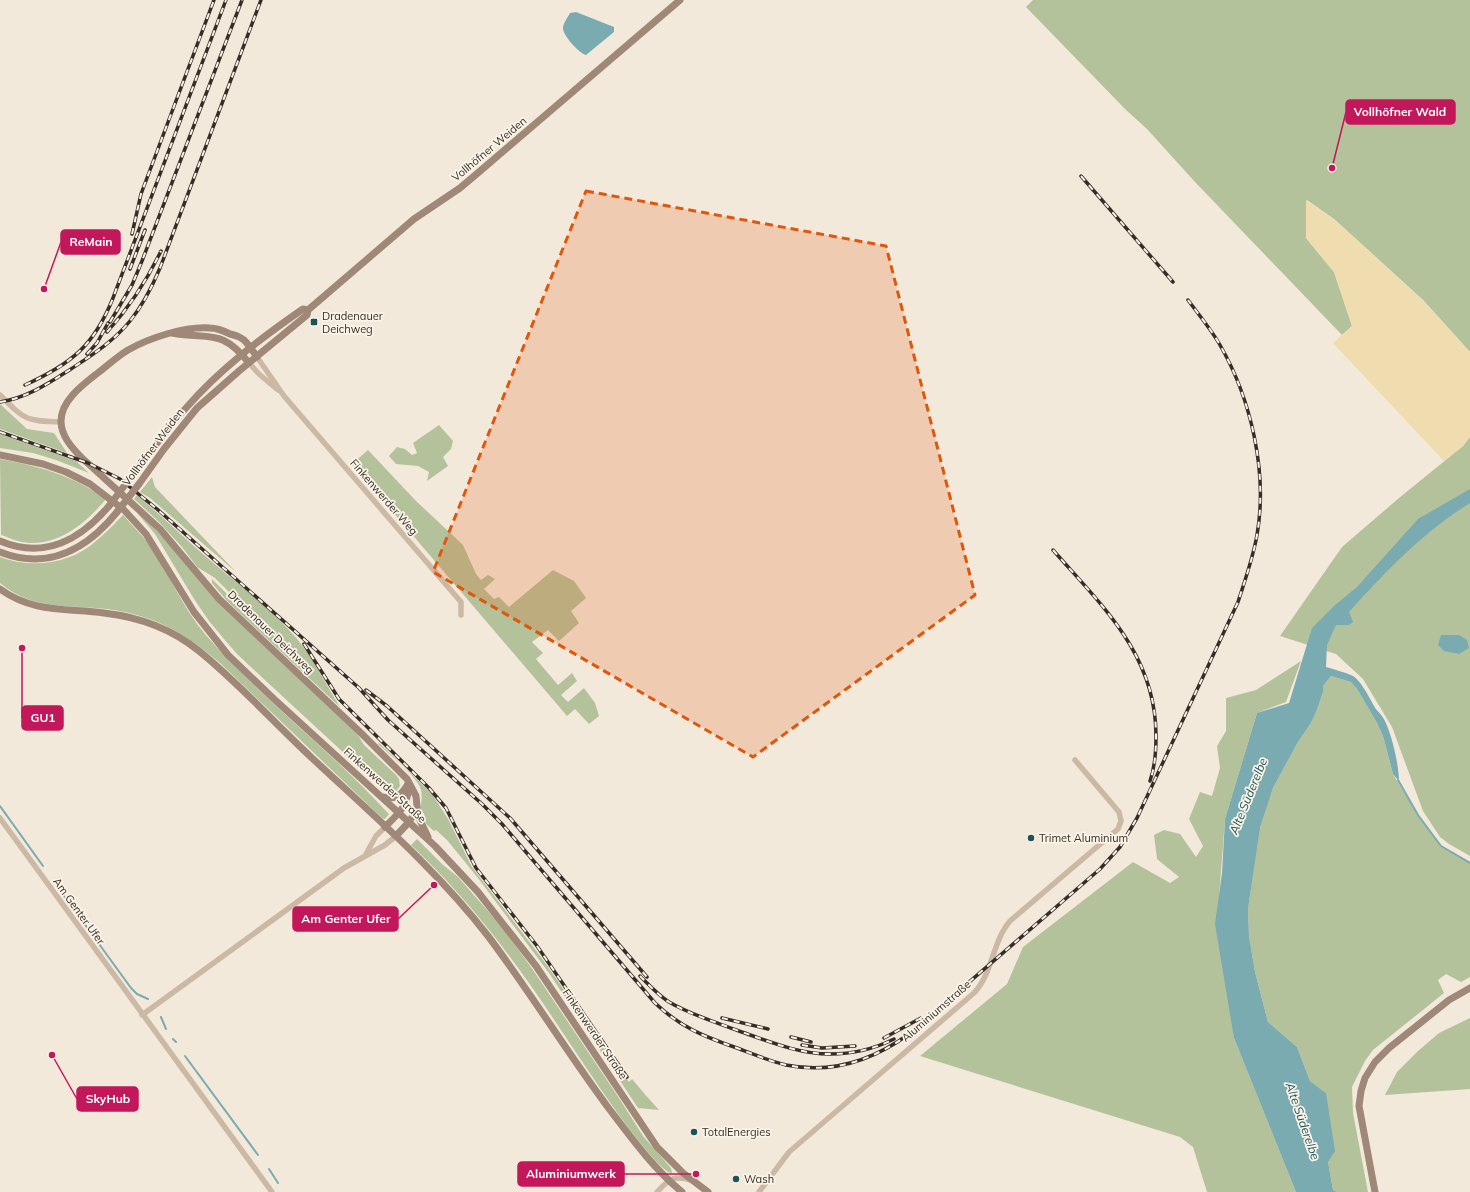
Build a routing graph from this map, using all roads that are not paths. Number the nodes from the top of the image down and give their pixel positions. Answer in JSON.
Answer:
{"nodes":[{"id":1,"x":680,"y":0,"type":"edge"},
{"id":2,"x":308,"y":310,"type":"junction"},
{"id":3,"x":172,"y":333,"type":"junction"},
{"id":4,"x":250,"y":347,"type":"junction"},
{"id":5,"x":242,"y":355,"type":"junction"},
{"id":6,"x":257,"y":357,"type":"junction"},
{"id":7,"x":249,"y":363,"type":"junction"},
{"id":8,"x":0,"y":395,"type":"edge"},
{"id":9,"x":284,"y":396,"type":"junction"},
{"id":10,"x":61,"y":422,"type":"junction"},
{"id":11,"x":0,"y":455,"type":"edge"},
{"id":12,"x":0,"y":541,"type":"edge"},
{"id":13,"x":0,"y":552,"type":"edge"},
{"id":14,"x":0,"y":589,"type":"edge"},
{"id":15,"x":461,"y":615,"type":"dead end"},
{"id":16,"x":1075,"y":760,"type":"dead end"},
{"id":17,"x":409,"y":782,"type":"junction"},
{"id":18,"x":381,"y":797,"type":"junction"},
{"id":19,"x":417,"y":808,"type":"junction"},
{"id":20,"x":399,"y":813,"type":"junction"},
{"id":21,"x":0,"y":818,"type":"edge"},
{"id":22,"x":410,"y":822,"type":"junction"},
{"id":23,"x":385,"y":827,"type":"junction"},
{"id":24,"x":396,"y":836,"type":"junction"},
{"id":25,"x":430,"y":841,"type":"junction"},
{"id":26,"x":365,"y":855,"type":"junction"},
{"id":27,"x":1470,"y":988,"type":"edge"},
{"id":28,"x":142,"y":1015,"type":"junction"},
{"id":29,"x":669,"y":1180,"type":"junction"},
{"id":30,"x":692,"y":1180,"type":"junction"},
{"id":31,"x":272,"y":1192,"type":"edge"},
{"id":32,"x":657,"y":1192,"type":"edge"},
{"id":33,"x":675,"y":1192,"type":"edge"},
{"id":34,"x":682,"y":1192,"type":"edge"},
{"id":35,"x":708,"y":1192,"type":"edge"},
{"id":36,"x":759,"y":1192,"type":"edge"},
{"id":37,"x":1375,"y":1192,"type":"edge"}],
"edges":[{"from":1,"to":2,"type":"main road","name":"Vollhöfner Weiden"},
{"from":2,"to":4,"type":"main road","name":"Vollhöfner Weiden"},
{"from":2,"to":6,"type":"main road","name":"Vollhöfner Weiden"},
{"from":3,"to":4,"type":"main road"},
{"from":3,"to":5,"type":"main road"},
{"from":3,"to":10,"type":"main road"},
{"from":4,"to":5,"type":"main road","name":"Vollhöfner Weiden"},
{"from":4,"to":6,"type":"main road"},
{"from":5,"to":7,"type":"main road"},
{"from":5,"to":12,"type":"main road","name":"Vollhöfner Weiden","bridge":true},
{"from":6,"to":7,"type":"main road","name":"Vollhöfner Weiden"},
{"from":6,"to":9,"type":"street","name":"Finkenwerder Weg"},
{"from":7,"to":9,"type":"street","name":"Finkenwerder Weg"},
{"from":7,"to":13,"type":"main road","name":"Vollhöfner Weiden","bridge":true},
{"from":8,"to":10,"type":"street"},
{"from":9,"to":15,"type":"street","name":"Finkenwerder Weg"},
{"from":10,"to":17,"type":"main road","name":"Dradenauer Deichweg"},
{"from":11,"to":18,"type":"main road","name":"Finkenwerder Straße"},
{"from":14,"to":23,"type":"main road"},
{"from":16,"to":36,"type":"street","name":"Aluminiumstraße"},
{"from":17,"to":18,"type":"main road"},
{"from":17,"to":19,"type":"main road","name":"Dradenauer Deichweg"},
{"from":17,"to":20,"type":"main road"},
{"from":18,"to":20,"type":"main road","name":"Finkenwerder Straße"},
{"from":19,"to":22,"type":"main road"},
{"from":19,"to":25,"type":"main road","name":"Dradenauer Deichweg"},
{"from":20,"to":22,"type":"main road","name":"Finkenwerder Straße"},
{"from":20,"to":23,"type":"main road"},
{"from":21,"to":28,"type":"street","name":"Am Genter Ufer"},
{"from":22,"to":24,"type":"main road"},
{"from":22,"to":25,"type":"main road","name":"Finkenwerder Straße"},
{"from":23,"to":24,"type":"main road"},
{"from":23,"to":26,"type":"street"},
{"from":24,"to":26,"type":"street"},
{"from":24,"to":29,"type":"main road"},
{"from":25,"to":30,"type":"main road","name":"Finkenwerder Straße"},
{"from":26,"to":28,"type":"street"},
{"from":27,"to":37,"type":"main road"},
{"from":28,"to":31,"type":"street","name":"Am Genter Ufer"},
{"from":29,"to":30,"type":"street"},
{"from":29,"to":32,"type":"street"},
{"from":29,"to":34,"type":"main road"},
{"from":30,"to":35,"type":"main road","name":"Finkenwerder Straße"},
{"from":33,"to":34,"type":"street"}]}
